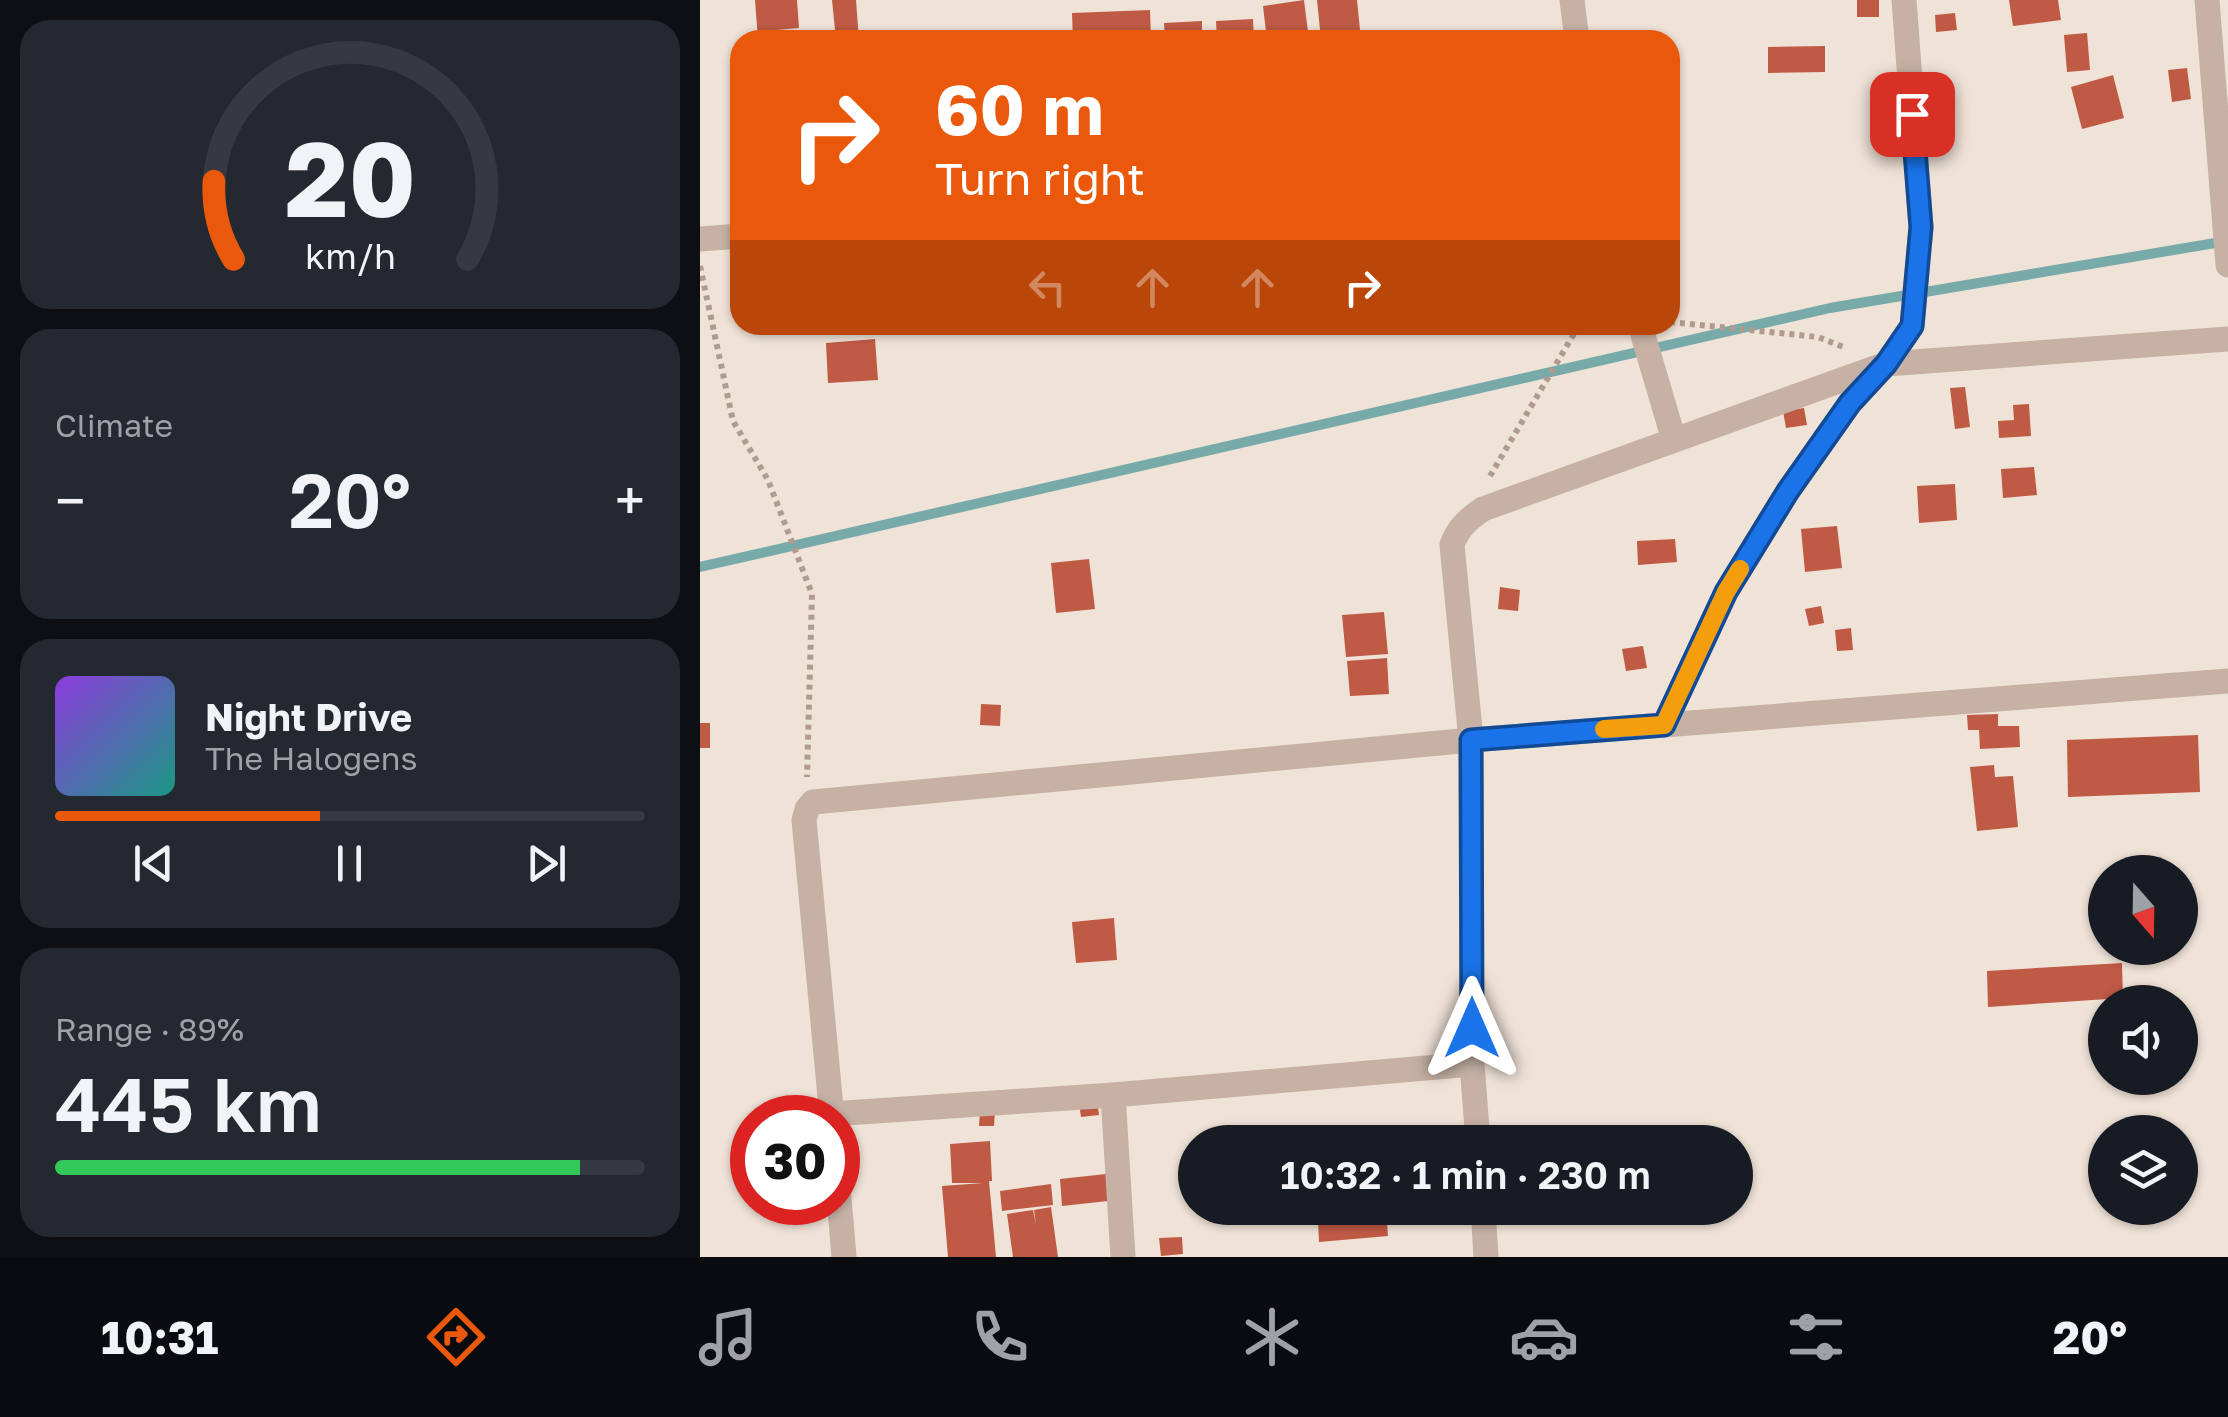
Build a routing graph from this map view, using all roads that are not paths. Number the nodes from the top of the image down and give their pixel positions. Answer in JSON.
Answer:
{"nodes":[{"id":1,"x":1572,"y":0,"type":"edge"},
{"id":2,"x":1904,"y":0,"type":"edge"},
{"id":3,"x":2208,"y":0,"type":"edge"},
{"id":4,"x":1576,"y":30,"type":"edge"},
{"id":5,"x":730,"y":237,"type":"edge"},
{"id":6,"x":700,"y":239,"type":"edge"},
{"id":7,"x":2228,"y":265,"type":"edge"},
{"id":8,"x":1643,"y":335,"type":"edge"},
{"id":9,"x":2228,"y":339,"type":"edge"},
{"id":10,"x":1886,"y":364,"type":"junction"},
{"id":11,"x":1674,"y":440,"type":"junction"},
{"id":12,"x":2228,"y":681,"type":"edge"},
{"id":13,"x":1664,"y":725,"type":"junction"},
{"id":14,"x":1471,"y":740,"type":"junction"},
{"id":15,"x":1472,"y":1064,"type":"junction"},
{"id":16,"x":829,"y":1095,"type":"edge"},
{"id":17,"x":1113,"y":1095,"type":"junction"},
{"id":18,"x":860,"y":1114,"type":"edge"},
{"id":19,"x":1477,"y":1125,"type":"edge"},
{"id":20,"x":841,"y":1225,"type":"edge"},
{"id":21,"x":1483,"y":1225,"type":"edge"},
{"id":22,"x":844,"y":1257,"type":"edge"},
{"id":23,"x":1123,"y":1257,"type":"edge"},
{"id":24,"x":1486,"y":1257,"type":"edge"}],
"edges":[{"from":1,"to":4,"type":"street"},
{"from":2,"to":10,"type":"street"},
{"from":3,"to":7,"type":"street"},
{"from":5,"to":6,"type":"street"},
{"from":8,"to":11,"type":"street"},
{"from":9,"to":10,"type":"street"},
{"from":10,"to":11,"type":"street"},
{"from":10,"to":13,"type":"street"},
{"from":11,"to":14,"type":"street"},
{"from":12,"to":13,"type":"street"},
{"from":13,"to":14,"type":"street"},
{"from":14,"to":15,"type":"street"},
{"from":14,"to":16,"type":"street"},
{"from":15,"to":17,"type":"street"},
{"from":15,"to":19,"type":"street"},
{"from":17,"to":18,"type":"street"},
{"from":17,"to":23,"type":"street"},
{"from":20,"to":22,"type":"street"},
{"from":21,"to":24,"type":"street"}]}
